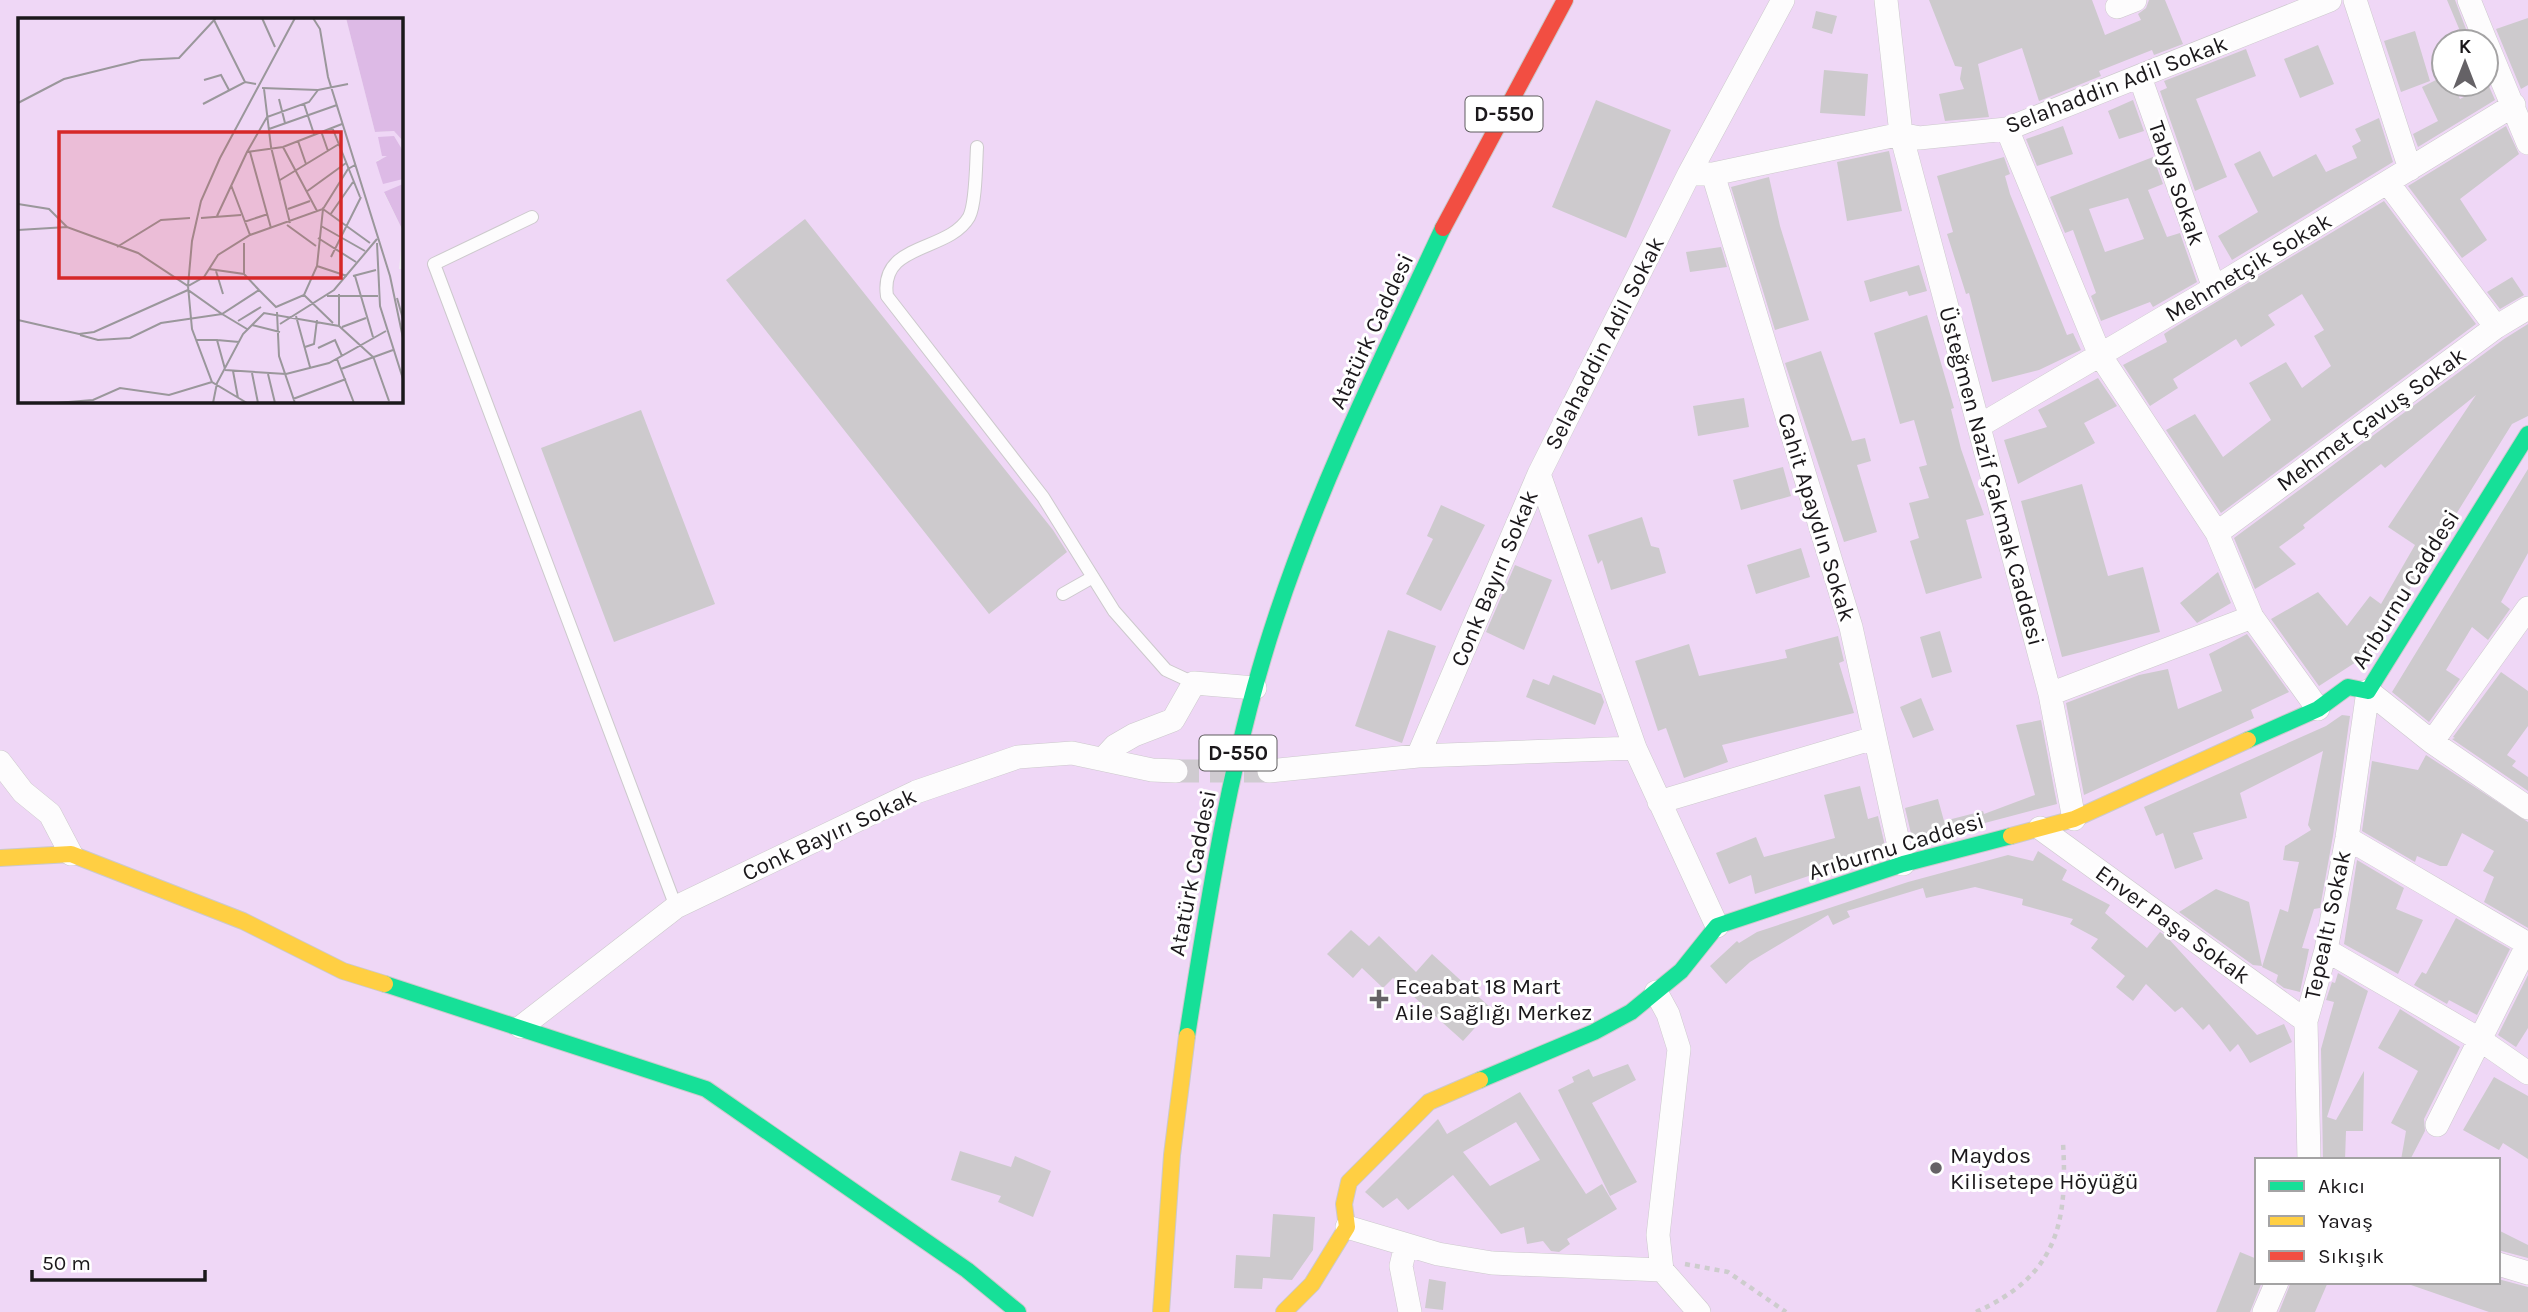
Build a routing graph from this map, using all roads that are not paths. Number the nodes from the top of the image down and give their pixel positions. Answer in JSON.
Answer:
{"nodes":[{"id":1,"x":1550,"y":0,"type":"edge"},
{"id":2,"x":1565,"y":0,"type":"edge"},
{"id":3,"x":1783,"y":0,"type":"edge"},
{"id":4,"x":1886,"y":0,"type":"edge"},
{"id":5,"x":2330,"y":0,"type":"edge"},
{"id":6,"x":2355,"y":0,"type":"edge"},
{"id":7,"x":2469,"y":0,"type":"edge"},
{"id":8,"x":2286,"y":8,"type":"edge"},
{"id":9,"x":2480,"y":28,"type":"edge"},
{"id":10,"x":2500,"y":68,"type":"edge"},
{"id":11,"x":2140,"y":77,"type":"junction"},
{"id":12,"x":2517,"y":99,"type":"edge"},
{"id":13,"x":2007,"y":129,"type":"junction"},
{"id":14,"x":1901,"y":134,"type":"junction"},
{"id":15,"x":2528,"y":143,"type":"edge"},
{"id":16,"x":977,"y":147,"type":"dead end"},
{"id":17,"x":2410,"y":169,"type":"junction"},
{"id":18,"x":1689,"y":174,"type":"junction"},
{"id":19,"x":1713,"y":174,"type":"junction"},
{"id":20,"x":2388,"y":183,"type":"junction"},
{"id":21,"x":532,"y":217,"type":"dead end"},
{"id":22,"x":1443,"y":228,"type":"junction"},
{"id":23,"x":2214,"y":288,"type":"junction"},
{"id":24,"x":2528,"y":307,"type":"edge"},
{"id":25,"x":2496,"y":327,"type":"junction"},
{"id":26,"x":2100,"y":355,"type":"junction"},
{"id":27,"x":1979,"y":426,"type":"junction"},
{"id":28,"x":2528,"y":434,"type":"edge"},
{"id":29,"x":1539,"y":474,"type":"junction"},
{"id":30,"x":2217,"y":533,"type":"junction"},
{"id":31,"x":1093,"y":577,"type":"junction"},
{"id":32,"x":1063,"y":594,"type":"dead end"},
{"id":33,"x":2528,"y":608,"type":"edge"},
{"id":34,"x":2252,"y":617,"type":"junction"},
{"id":35,"x":1194,"y":684,"type":"junction"},
{"id":36,"x":1255,"y":688,"type":"junction"},
{"id":37,"x":2368,"y":691,"type":"junction"},
{"id":38,"x":2050,"y":694,"type":"junction"},
{"id":39,"x":2318,"y":709,"type":"junction"},
{"id":40,"x":1874,"y":738,"type":"junction"},
{"id":41,"x":2432,"y":742,"type":"junction"},
{"id":42,"x":1635,"y":748,"type":"junction"},
{"id":43,"x":1418,"y":756,"type":"junction"},
{"id":44,"x":1103,"y":760,"type":"junction"},
{"id":45,"x":0,"y":762,"type":"edge"},
{"id":46,"x":1176,"y":771,"type":"tunnel mouth"},
{"id":47,"x":1269,"y":771,"type":"tunnel mouth"},
{"id":48,"x":1659,"y":803,"type":"junction"},
{"id":49,"x":2528,"y":808,"type":"edge"},
{"id":50,"x":2074,"y":819,"type":"junction"},
{"id":51,"x":2040,"y":828,"type":"junction"},
{"id":52,"x":2347,"y":838,"type":"junction"},
{"id":53,"x":71,"y":853,"type":"junction"},
{"id":54,"x":0,"y":858,"type":"edge"},
{"id":55,"x":1903,"y":863,"type":"junction"},
{"id":56,"x":676,"y":906,"type":"junction"},
{"id":57,"x":1717,"y":926,"type":"junction"},
{"id":58,"x":2528,"y":944,"type":"edge"},
{"id":59,"x":2326,"y":950,"type":"junction"},
{"id":60,"x":1656,"y":992,"type":"junction"},
{"id":61,"x":2306,"y":1021,"type":"junction"},
{"id":62,"x":521,"y":1027,"type":"junction"},
{"id":63,"x":2479,"y":1039,"type":"junction"},
{"id":64,"x":2528,"y":1073,"type":"edge"},
{"id":65,"x":2437,"y":1125,"type":"dead end"},
{"id":66,"x":2309,"y":1158,"type":"edge"},
{"id":67,"x":1347,"y":1227,"type":"junction"},
{"id":68,"x":1406,"y":1245,"type":"junction"},
{"id":69,"x":2500,"y":1265,"type":"edge"},
{"id":70,"x":1662,"y":1270,"type":"junction"},
{"id":71,"x":2528,"y":1273,"type":"edge"},
{"id":72,"x":2276,"y":1284,"type":"edge"},
{"id":73,"x":1018,"y":1312,"type":"edge"},
{"id":74,"x":1161,"y":1312,"type":"edge"},
{"id":75,"x":1284,"y":1312,"type":"edge"},
{"id":76,"x":1410,"y":1312,"type":"edge"},
{"id":77,"x":1699,"y":1312,"type":"edge"},
{"id":78,"x":2264,"y":1312,"type":"edge"}],
"edges":[{"from":1,"to":22,"type":"main road","number":"D-550"},
{"from":2,"to":22,"type":"main road","number":"D-550"},
{"from":3,"to":18,"type":"street"},
{"from":4,"to":14,"type":"street","name":"Üsteğmen Nazif Çakmak Caddesi"},
{"from":5,"to":8,"type":"street","name":"Selahaddin Adil Sokak"},
{"from":6,"to":17,"type":"street"},
{"from":7,"to":9,"type":"street"},
{"from":8,"to":11,"type":"street","name":"Selahaddin Adil Sokak"},
{"from":10,"to":12,"type":"street"},
{"from":11,"to":13,"type":"street","name":"Selahaddin Adil Sokak"},
{"from":11,"to":23,"type":"street","name":"Tabya Sokak"},
{"from":12,"to":15,"type":"street"},
{"from":12,"to":17,"type":"street","name":"Mehmetçik Sokak"},
{"from":13,"to":14,"type":"street","name":"Selahaddin Adil Sokak"},
{"from":13,"to":26,"type":"street"},
{"from":14,"to":19,"type":"street","name":"Selahaddin Adil Sokak"},
{"from":14,"to":27,"type":"street","name":"Üsteğmen Nazif Çakmak Caddesi"},
{"from":16,"to":31,"type":"lane"},
{"from":17,"to":20,"type":"street","name":"Mehmetçik Sokak"},
{"from":18,"to":19,"type":"street","name":"Selahaddin Adil Sokak"},
{"from":18,"to":29,"type":"street","name":"Selahaddin Adil Sokak"},
{"from":19,"to":40,"type":"street","name":"Cahit Apaydın Sokak"},
{"from":20,"to":23,"type":"street","name":"Mehmetçik Sokak"},
{"from":20,"to":25,"type":"street"},
{"from":21,"to":56,"type":"lane"},
{"from":22,"to":36,"type":"main road","name":"Atatürk Caddesi","number":"D-550"},
{"from":23,"to":26,"type":"street","name":"Mehmetçik Sokak"},
{"from":24,"to":25,"type":"street","name":"Mehmet Çavuş Sokak"},
{"from":25,"to":30,"type":"street","name":"Mehmet Çavuş Sokak"},
{"from":26,"to":27,"type":"street","name":"Mehmetçik Sokak"},
{"from":26,"to":30,"type":"street"},
{"from":27,"to":38,"type":"street","name":"Üsteğmen Nazif Çakmak Caddesi"},
{"from":28,"to":37,"type":"main road","name":"Arıburnu Caddesi"},
{"from":29,"to":42,"type":"street","name":"Conk Bayırı Sokak"},
{"from":29,"to":43,"type":"street","name":"Conk Bayırı Sokak"},
{"from":30,"to":34,"type":"street"},
{"from":31,"to":32,"type":"lane"},
{"from":31,"to":35,"type":"lane"},
{"from":33,"to":41,"type":"street"},
{"from":34,"to":38,"type":"street"},
{"from":34,"to":39,"type":"street"},
{"from":35,"to":36,"type":"street"},
{"from":35,"to":44,"type":"street"},
{"from":36,"to":74,"type":"main road","name":"Atatürk Caddesi","number":"D-550"},
{"from":37,"to":39,"type":"main road","name":"Arıburnu Caddesi"},
{"from":37,"to":41,"type":"street"},
{"from":37,"to":52,"type":"street","name":"Tepealtı Sokak"},
{"from":38,"to":50,"type":"street","name":"Üsteğmen Nazif Çakmak Caddesi"},
{"from":39,"to":50,"type":"main road","name":"Arıburnu Caddesi"},
{"from":40,"to":48,"type":"street"},
{"from":40,"to":55,"type":"street","name":"Cahit Apaydın Sokak"},
{"from":41,"to":49,"type":"street"},
{"from":42,"to":43,"type":"street"},
{"from":42,"to":48,"type":"street","name":"Conk Bayırı Sokak"},
{"from":43,"to":47,"type":"street"},
{"from":44,"to":46,"type":"street","name":"Conk Bayırı Sokak"},
{"from":44,"to":56,"type":"street","name":"Conk Bayırı Sokak"},
{"from":45,"to":53,"type":"street"},
{"from":48,"to":57,"type":"street","name":"Conk Bayırı Sokak"},
{"from":50,"to":51,"type":"main road","name":"Arıburnu Caddesi"},
{"from":51,"to":55,"type":"main road","name":"Arıburnu Caddesi"},
{"from":51,"to":61,"type":"street","name":"Enver Paşa Sokak"},
{"from":52,"to":58,"type":"street"},
{"from":52,"to":59,"type":"street","name":"Tepealtı Sokak"},
{"from":53,"to":54,"type":"main road"},
{"from":53,"to":62,"type":"main road"},
{"from":55,"to":57,"type":"main road","name":"Arıburnu Caddesi"},
{"from":56,"to":62,"type":"street","name":"Conk Bayırı Sokak"},
{"from":57,"to":60,"type":"main road"},
{"from":58,"to":63,"type":"street"},
{"from":59,"to":61,"type":"street","name":"Tepealtı Sokak"},
{"from":59,"to":63,"type":"street"},
{"from":60,"to":67,"type":"main road"},
{"from":60,"to":70,"type":"street"},
{"from":61,"to":66,"type":"street","name":"Tepealtı Sokak"},
{"from":62,"to":73,"type":"main road"},
{"from":63,"to":64,"type":"street"},
{"from":63,"to":65,"type":"street"},
{"from":67,"to":68,"type":"street"},
{"from":67,"to":75,"type":"main road"},
{"from":68,"to":70,"type":"street"},
{"from":68,"to":76,"type":"street"},
{"from":69,"to":71,"type":"street"},
{"from":70,"to":77,"type":"street"},
{"from":72,"to":78,"type":"street"}]}
